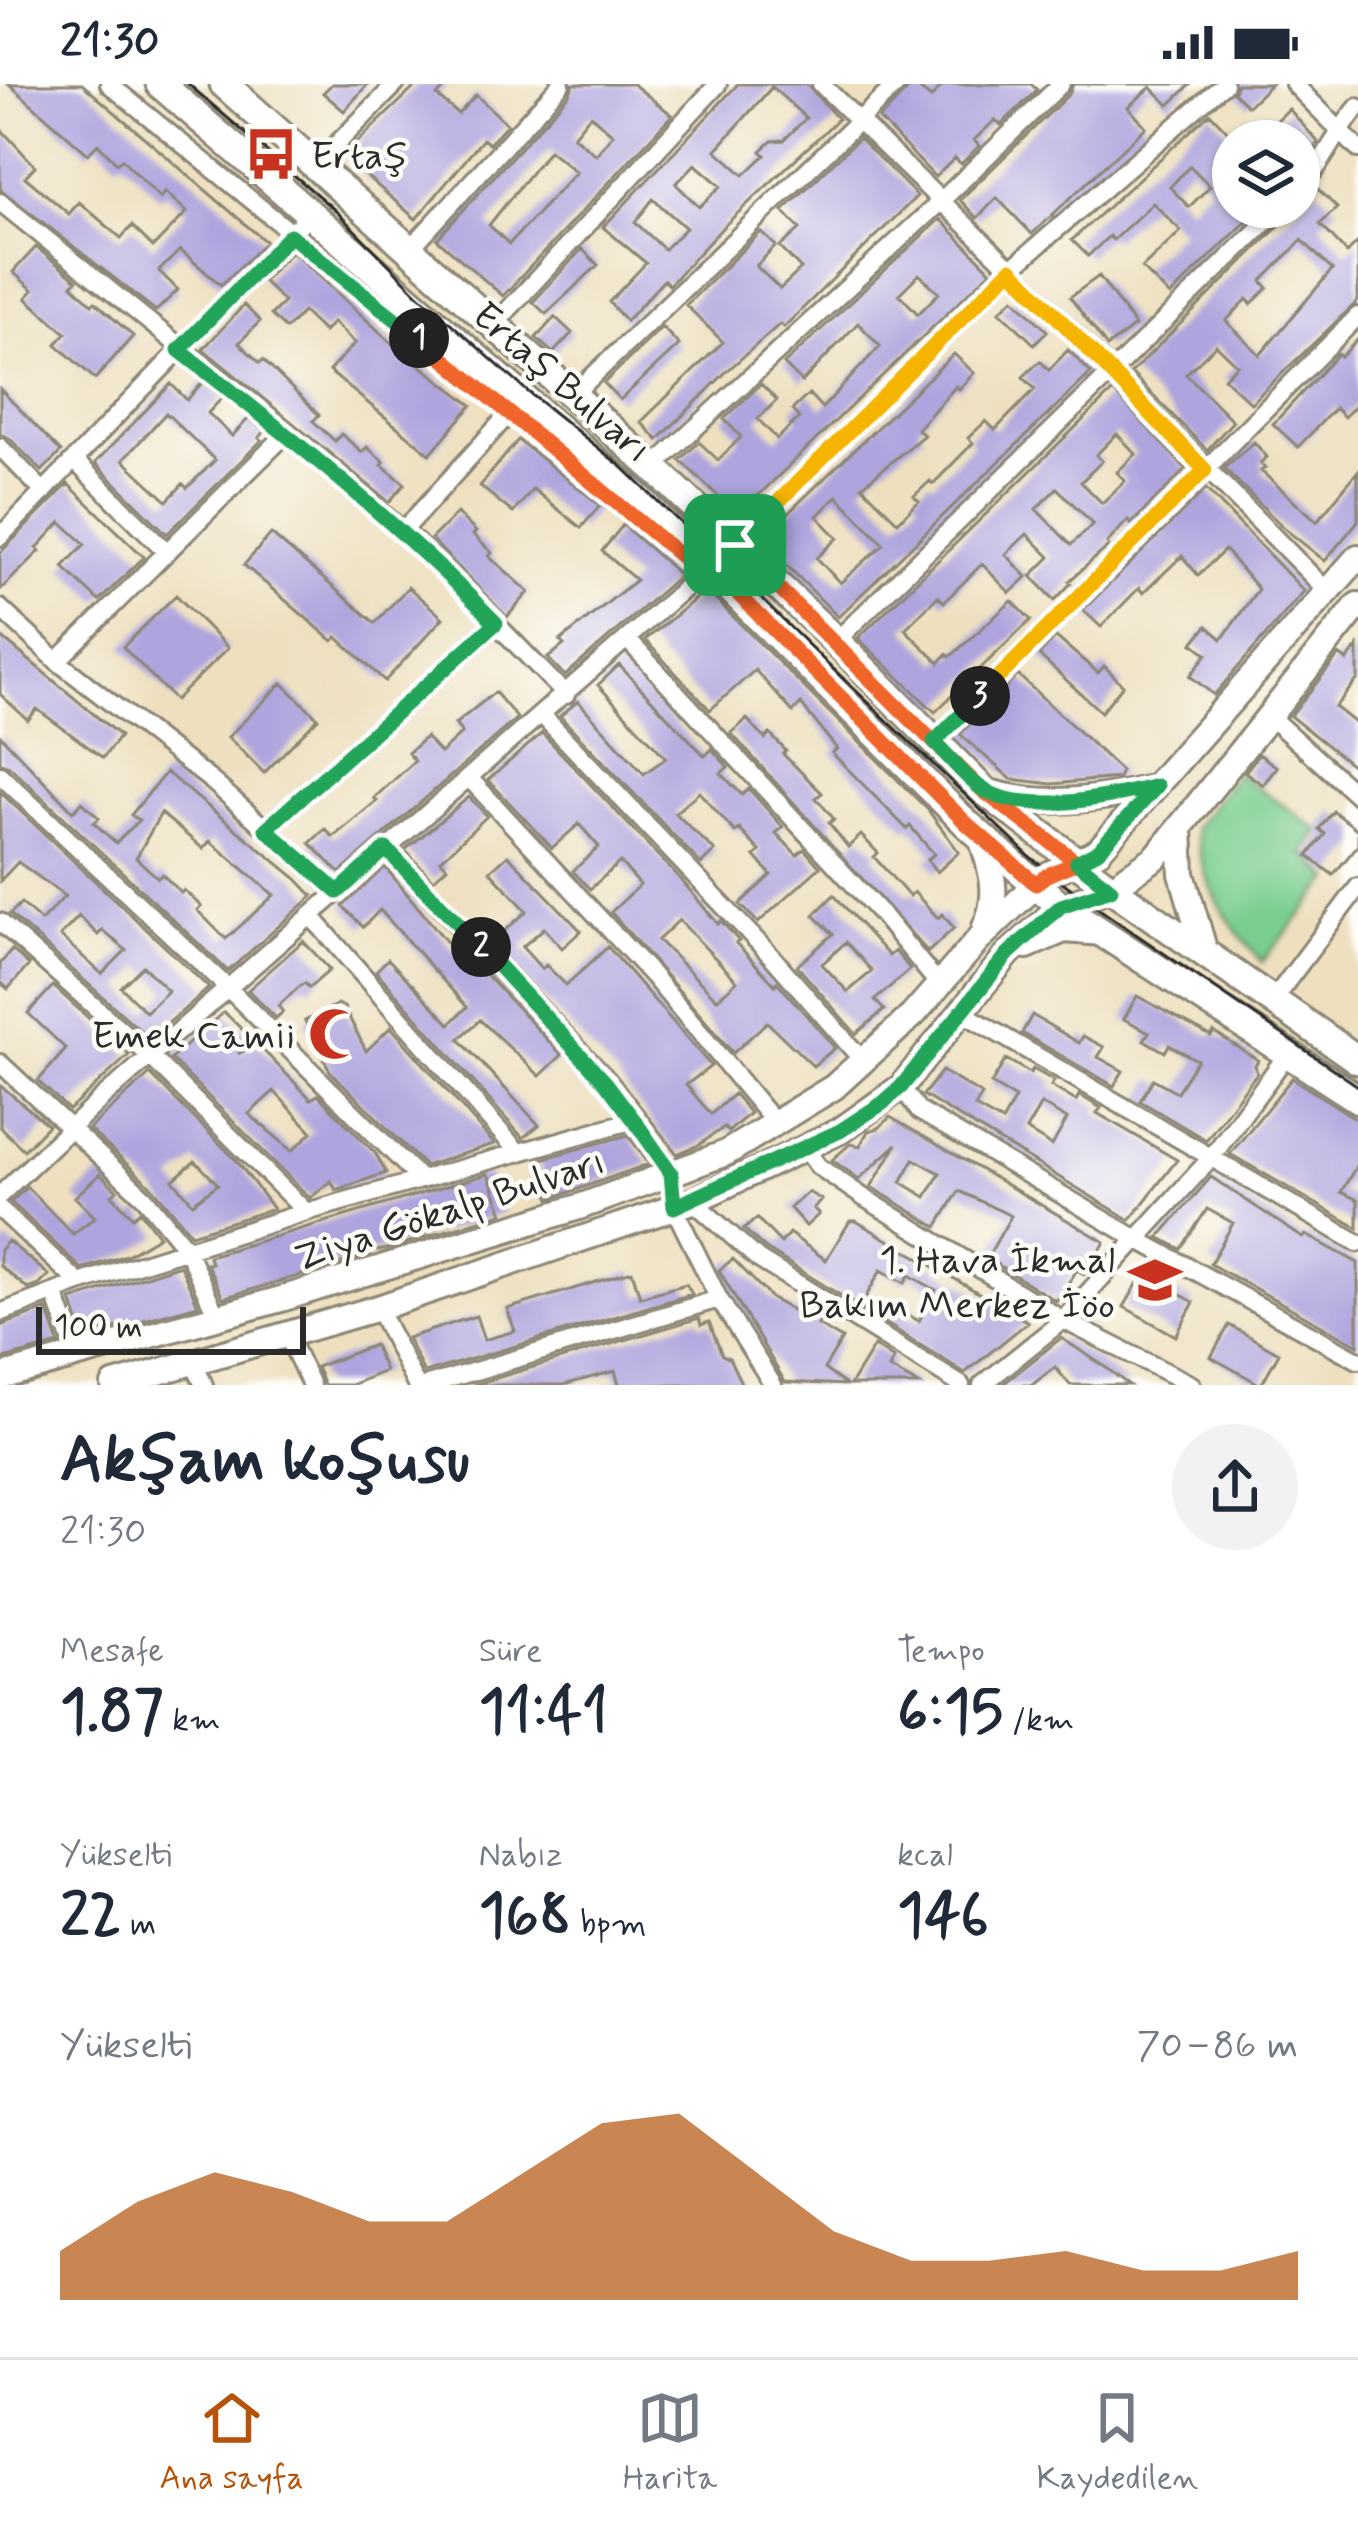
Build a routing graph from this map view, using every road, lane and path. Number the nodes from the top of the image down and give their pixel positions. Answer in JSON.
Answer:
{"nodes":[{"id":1,"x":109,"y":84,"type":"edge"},
{"id":2,"x":160,"y":84,"type":"edge"},
{"id":3,"x":224,"y":84,"type":"edge"},
{"id":4,"x":396,"y":84,"type":"edge"},
{"id":5,"x":561,"y":84,"type":"edge"},
{"id":6,"x":718,"y":84,"type":"edge"},
{"id":7,"x":821,"y":84,"type":"edge"},
{"id":8,"x":897,"y":84,"type":"edge"},
{"id":9,"x":1061,"y":84,"type":"edge"},
{"id":10,"x":1224,"y":84,"type":"edge"},
{"id":11,"x":1294,"y":84,"type":"edge"},
{"id":12,"x":1358,"y":107,"type":"edge"},
{"id":13,"x":858,"y":120,"type":"junction"},
{"id":14,"x":1340,"y":128,"type":"junction"},
{"id":15,"x":1358,"y":149,"type":"edge"},
{"id":16,"x":316,"y":165,"type":"junction"},
{"id":17,"x":1320,"y":168,"type":"edge"},
{"id":18,"x":0,"y":202,"type":"edge"},
{"id":19,"x":941,"y":202,"type":"junction"},
{"id":20,"x":311,"y":213,"type":"junction"},
{"id":21,"x":1260,"y":228,"type":"edge"},
{"id":22,"x":290,"y":235,"type":"junction"},
{"id":23,"x":409,"y":250,"type":"junction"},
{"id":24,"x":1011,"y":269,"type":"junction"},
{"id":25,"x":1358,"y":316,"type":"edge"},
{"id":26,"x":495,"y":324,"type":"junction"},
{"id":27,"x":179,"y":350,"type":"junction"},
{"id":28,"x":1112,"y":374,"type":"junction"},
{"id":29,"x":574,"y":394,"type":"junction"},
{"id":30,"x":517,"y":405,"type":"junction"},
{"id":31,"x":287,"y":433,"type":"junction"},
{"id":32,"x":0,"y":447,"type":"edge"},
{"id":33,"x":74,"y":460,"type":"junction"},
{"id":34,"x":653,"y":467,"type":"junction"},
{"id":35,"x":1205,"y":470,"type":"junction"},
{"id":36,"x":44,"y":492,"type":"junction"},
{"id":37,"x":403,"y":531,"type":"junction"},
{"id":38,"x":0,"y":537,"type":"edge"},
{"id":39,"x":735,"y":545,"type":"junction"},
{"id":40,"x":167,"y":552,"type":"junction"},
{"id":41,"x":1358,"y":557,"type":"edge"},
{"id":42,"x":705,"y":569,"type":"junction"},
{"id":43,"x":1329,"y":593,"type":"junction"},
{"id":44,"x":1358,"y":605,"type":"edge"},
{"id":45,"x":0,"y":608,"type":"edge"},
{"id":46,"x":496,"y":623,"type":"junction"},
{"id":47,"x":627,"y":639,"type":"junction"},
{"id":48,"x":836,"y":641,"type":"junction"},
{"id":49,"x":57,"y":661,"type":"junction"},
{"id":50,"x":566,"y":694,"type":"junction"},
{"id":51,"x":542,"y":715,"type":"junction"},
{"id":52,"x":1270,"y":717,"type":"junction"},
{"id":53,"x":934,"y":742,"type":"junction"},
{"id":54,"x":0,"y":775,"type":"edge"},
{"id":55,"x":470,"y":779,"type":"junction"},
{"id":56,"x":1157,"y":786,"type":"junction"},
{"id":57,"x":982,"y":790,"type":"junction"},
{"id":58,"x":1358,"y":796,"type":"edge"},
{"id":59,"x":1180,"y":828,"type":"junction"},
{"id":60,"x":266,"y":829,"type":"junction"},
{"id":61,"x":979,"y":832,"type":"junction"},
{"id":62,"x":386,"y":849,"type":"junction"},
{"id":63,"x":1077,"y":862,"type":"junction"},
{"id":64,"x":1036,"y":884,"type":"junction"},
{"id":65,"x":1358,"y":887,"type":"edge"},
{"id":66,"x":1111,"y":889,"type":"junction"},
{"id":67,"x":338,"y":892,"type":"junction"},
{"id":68,"x":1061,"y":906,"type":"junction"},
{"id":69,"x":311,"y":916,"type":"junction"},
{"id":70,"x":0,"y":922,"type":"edge"},
{"id":71,"x":1108,"y":934,"type":"junction"},
{"id":72,"x":981,"y":937,"type":"junction"},
{"id":73,"x":1205,"y":952,"type":"junction"},
{"id":74,"x":1008,"y":954,"type":"junction"},
{"id":75,"x":940,"y":986,"type":"junction"},
{"id":76,"x":229,"y":989,"type":"junction"},
{"id":77,"x":1273,"y":1000,"type":"junction"},
{"id":78,"x":963,"y":1013,"type":"junction"},
{"id":79,"x":1289,"y":1052,"type":"junction"},
{"id":80,"x":151,"y":1057,"type":"junction"},
{"id":81,"x":1358,"y":1060,"type":"edge"},
{"id":82,"x":863,"y":1061,"type":"junction"},
{"id":83,"x":0,"y":1063,"type":"edge"},
{"id":84,"x":901,"y":1087,"type":"junction"},
{"id":85,"x":1358,"y":1099,"type":"edge"},
{"id":86,"x":634,"y":1120,"type":"junction"},
{"id":87,"x":775,"y":1123,"type":"junction"},
{"id":88,"x":71,"y":1127,"type":"junction"},
{"id":89,"x":804,"y":1147,"type":"junction"},
{"id":90,"x":519,"y":1153,"type":"junction"},
{"id":91,"x":1210,"y":1159,"type":"junction"},
{"id":92,"x":671,"y":1173,"type":"junction"},
{"id":93,"x":421,"y":1180,"type":"junction"},
{"id":94,"x":0,"y":1195,"type":"edge"},
{"id":95,"x":684,"y":1204,"type":"junction"},
{"id":96,"x":0,"y":1209,"type":"edge"},
{"id":97,"x":306,"y":1212,"type":"junction"},
{"id":98,"x":1137,"y":1239,"type":"junction"},
{"id":99,"x":1358,"y":1243,"type":"edge"},
{"id":100,"x":186,"y":1248,"type":"junction"},
{"id":101,"x":79,"y":1283,"type":"junction"},
{"id":102,"x":55,"y":1294,"type":"junction"},
{"id":103,"x":719,"y":1299,"type":"junction"},
{"id":104,"x":378,"y":1308,"type":"junction"},
{"id":105,"x":0,"y":1313,"type":"edge"},
{"id":106,"x":218,"y":1316,"type":"junction"},
{"id":107,"x":1063,"y":1320,"type":"junction"},
{"id":108,"x":287,"y":1335,"type":"junction"},
{"id":109,"x":77,"y":1357,"type":"junction"},
{"id":110,"x":192,"y":1360,"type":"junction"},
{"id":111,"x":1358,"y":1360,"type":"edge"},
{"id":112,"x":0,"y":1377,"type":"edge"},
{"id":113,"x":953,"y":1383,"type":"edge"},
{"id":114,"x":114,"y":1385,"type":"edge"},
{"id":115,"x":204,"y":1385,"type":"edge"},
{"id":116,"x":311,"y":1385,"type":"edge"},
{"id":117,"x":416,"y":1385,"type":"edge"},
{"id":118,"x":428,"y":1385,"type":"edge"},
{"id":119,"x":773,"y":1385,"type":"edge"},
{"id":120,"x":982,"y":1385,"type":"edge"},
{"id":121,"x":1192,"y":1385,"type":"edge"}],
"edges":[{"from":1,"to":22,"type":"street"},
{"from":2,"to":20,"type":"main road","name":"Ertaş Bulvarı"},
{"from":3,"to":16,"type":"main road","name":"Ertaş Bulvarı"},
{"from":4,"to":16,"type":"street"},
{"from":5,"to":23,"type":"street"},
{"from":6,"to":26,"type":"street"},
{"from":7,"to":13,"type":"street"},
{"from":8,"to":13,"type":"street"},
{"from":9,"to":19,"type":"street"},
{"from":10,"to":24,"type":"street"},
{"from":11,"to":14,"type":"street"},
{"from":12,"to":14,"type":"street"},
{"from":13,"to":19,"type":"street"},
{"from":13,"to":29,"type":"street"},
{"from":14,"to":15,"type":"street"},
{"from":14,"to":17,"type":"street"},
{"from":16,"to":23,"type":"main road","name":"Ertaş Bulvarı"},
{"from":18,"to":27,"type":"street"},
{"from":19,"to":24,"type":"street"},
{"from":19,"to":34,"type":"street"},
{"from":20,"to":22,"type":"street"},
{"from":20,"to":30,"type":"main road","name":"Ertaş Bulvarı"},
{"from":21,"to":28,"type":"street"},
{"from":22,"to":27,"type":"street"},
{"from":22,"to":30,"type":"street"},
{"from":23,"to":26,"type":"main road","name":"Ertaş Bulvarı"},
{"from":24,"to":28,"type":"street"},
{"from":24,"to":39,"type":"street"},
{"from":25,"to":35,"type":"street"},
{"from":26,"to":29,"type":"main road","name":"Ertaş Bulvarı"},
{"from":27,"to":31,"type":"street"},
{"from":27,"to":33,"type":"street"},
{"from":28,"to":35,"type":"street"},
{"from":28,"to":48,"type":"street"},
{"from":29,"to":34,"type":"main road","name":"Ertaş Bulvarı"},
{"from":30,"to":37,"type":"street"},
{"from":30,"to":42,"type":"main road","name":"Ertaş Bulvarı"},
{"from":31,"to":37,"type":"street"},
{"from":31,"to":40,"type":"street"},
{"from":32,"to":36,"type":"street"},
{"from":33,"to":36,"type":"street"},
{"from":33,"to":40,"type":"street"},
{"from":34,"to":39,"type":"main road","name":"Ertaş Bulvarı"},
{"from":35,"to":43,"type":"street"},
{"from":35,"to":53,"type":"street"},
{"from":36,"to":38,"type":"street"},
{"from":37,"to":46,"type":"street"},
{"from":39,"to":48,"type":"main road","name":"Ertaş Bulvarı"},
{"from":40,"to":49,"type":"street"},
{"from":41,"to":43,"type":"main road","name":"Ziya Gökalp Bulvarı"},
{"from":42,"to":47,"type":"street"},
{"from":42,"to":61,"type":"main road","name":"Ertaş Bulvarı"},
{"from":43,"to":56,"type":"main road","name":"Ziya Gökalp Bulvarı"},
{"from":44,"to":52,"type":"main road"},
{"from":45,"to":49,"type":"street"},
{"from":46,"to":50,"type":"street"},
{"from":46,"to":60,"type":"street"},
{"from":47,"to":50,"type":"street"},
{"from":47,"to":75,"type":"street"},
{"from":48,"to":53,"type":"main road","name":"Ertaş Bulvarı"},
{"from":49,"to":60,"type":"street"},
{"from":50,"to":51,"type":"street"},
{"from":51,"to":55,"type":"street"},
{"from":51,"to":82,"type":"street"},
{"from":52,"to":58,"type":"street"},
{"from":52,"to":59,"type":"main road"},
{"from":53,"to":57,"type":"main road","name":"Ertaş Bulvarı"},
{"from":54,"to":76,"type":"street"},
{"from":55,"to":62,"type":"street"},
{"from":55,"to":87,"type":"street"},
{"from":56,"to":57,"type":"main road"},
{"from":56,"to":63,"type":"main road","name":"Ziya Gökalp Bulvarı"},
{"from":57,"to":63,"type":"main road","name":"Ertaş Bulvarı"},
{"from":59,"to":66,"type":"main road"},
{"from":59,"to":73,"type":"main road"},
{"from":60,"to":67,"type":"street"},
{"from":61,"to":64,"type":"main road","name":"Ertaş Bulvarı"},
{"from":61,"to":72,"type":"main road"},
{"from":62,"to":67,"type":"street"},
{"from":62,"to":86,"type":"street"},
{"from":63,"to":64,"type":"main road","name":"Ziya Gökalp Bulvarı"},
{"from":63,"to":66,"type":"main road","name":"Ertaş Bulvarı"},
{"from":64,"to":68,"type":"main road","name":"Ertaş Bulvarı"},
{"from":64,"to":72,"type":"main road","name":"Ziya Gökalp Bulvarı"},
{"from":65,"to":77,"type":"street"},
{"from":66,"to":68,"type":"main road"},
{"from":66,"to":73,"type":"main road","name":"Ertaş Bulvarı"},
{"from":67,"to":69,"type":"street"},
{"from":68,"to":71,"type":"main road","name":"Ertaş Bulvarı"},
{"from":68,"to":74,"type":"main road","name":"Ziya Gökalp Bulvarı"},
{"from":69,"to":76,"type":"street"},
{"from":69,"to":90,"type":"street"},
{"from":70,"to":80,"type":"street"},
{"from":71,"to":74,"type":"main road"},
{"from":71,"to":79,"type":"main road","name":"Ertaş Bulvarı"},
{"from":72,"to":75,"type":"main road","name":"Ziya Gökalp Bulvarı"},
{"from":73,"to":77,"type":"main road","name":"Ertaş Bulvarı"},
{"from":74,"to":78,"type":"main road","name":"Ziya Gökalp Bulvarı"},
{"from":75,"to":82,"type":"main road","name":"Ziya Gökalp Bulvarı"},
{"from":76,"to":80,"type":"street"},
{"from":76,"to":93,"type":"street"},
{"from":77,"to":81,"type":"main road","name":"Ertaş Bulvarı"},
{"from":78,"to":84,"type":"main road","name":"Ziya Gökalp Bulvarı"},
{"from":78,"to":91,"type":"street"},
{"from":79,"to":85,"type":"main road","name":"Ertaş Bulvarı"},
{"from":79,"to":91,"type":"street"},
{"from":80,"to":88,"type":"street"},
{"from":80,"to":97,"type":"street"},
{"from":82,"to":87,"type":"main road","name":"Ziya Gökalp Bulvarı"},
{"from":83,"to":88,"type":"street"},
{"from":84,"to":89,"type":"main road","name":"Ziya Gökalp Bulvarı"},
{"from":84,"to":98,"type":"street"},
{"from":86,"to":90,"type":"street"},
{"from":86,"to":92,"type":"street"},
{"from":87,"to":92,"type":"main road","name":"Ziya Gökalp Bulvarı"},
{"from":88,"to":94,"type":"street"},
{"from":88,"to":100,"type":"street"},
{"from":89,"to":95,"type":"main road","name":"Ziya Gökalp Bulvarı"},
{"from":89,"to":107,"type":"street"},
{"from":90,"to":93,"type":"street"},
{"from":91,"to":98,"type":"street"},
{"from":91,"to":99,"type":"street"},
{"from":92,"to":95,"type":"street"},
{"from":92,"to":106,"type":"main road","name":"Ziya Gökalp Bulvarı"},
{"from":93,"to":97,"type":"street"},
{"from":95,"to":103,"type":"street"},
{"from":95,"to":104,"type":"main road","name":"Ziya Gökalp Bulvarı"},
{"from":95,"to":113,"type":"street"},
{"from":96,"to":101,"type":"street"},
{"from":97,"to":100,"type":"street"},
{"from":98,"to":107,"type":"street"},
{"from":98,"to":111,"type":"street"},
{"from":100,"to":101,"type":"street"},
{"from":100,"to":106,"type":"street"},
{"from":101,"to":102,"type":"street"},
{"from":102,"to":105,"type":"street"},
{"from":102,"to":109,"type":"street"},
{"from":103,"to":118,"type":"street"},
{"from":103,"to":119,"type":"street"},
{"from":104,"to":108,"type":"main road","name":"Ziya Gökalp Bulvarı"},
{"from":104,"to":117,"type":"street"},
{"from":106,"to":109,"type":"main road","name":"Ziya Gökalp Bulvarı"},
{"from":107,"to":120,"type":"street"},
{"from":107,"to":121,"type":"street"},
{"from":108,"to":110,"type":"main road","name":"Ziya Gökalp Bulvarı"},
{"from":108,"to":116,"type":"street"},
{"from":109,"to":112,"type":"main road","name":"Ziya Gökalp Bulvarı"},
{"from":110,"to":114,"type":"main road","name":"Ziya Gökalp Bulvarı"},
{"from":110,"to":115,"type":"street"}]}
